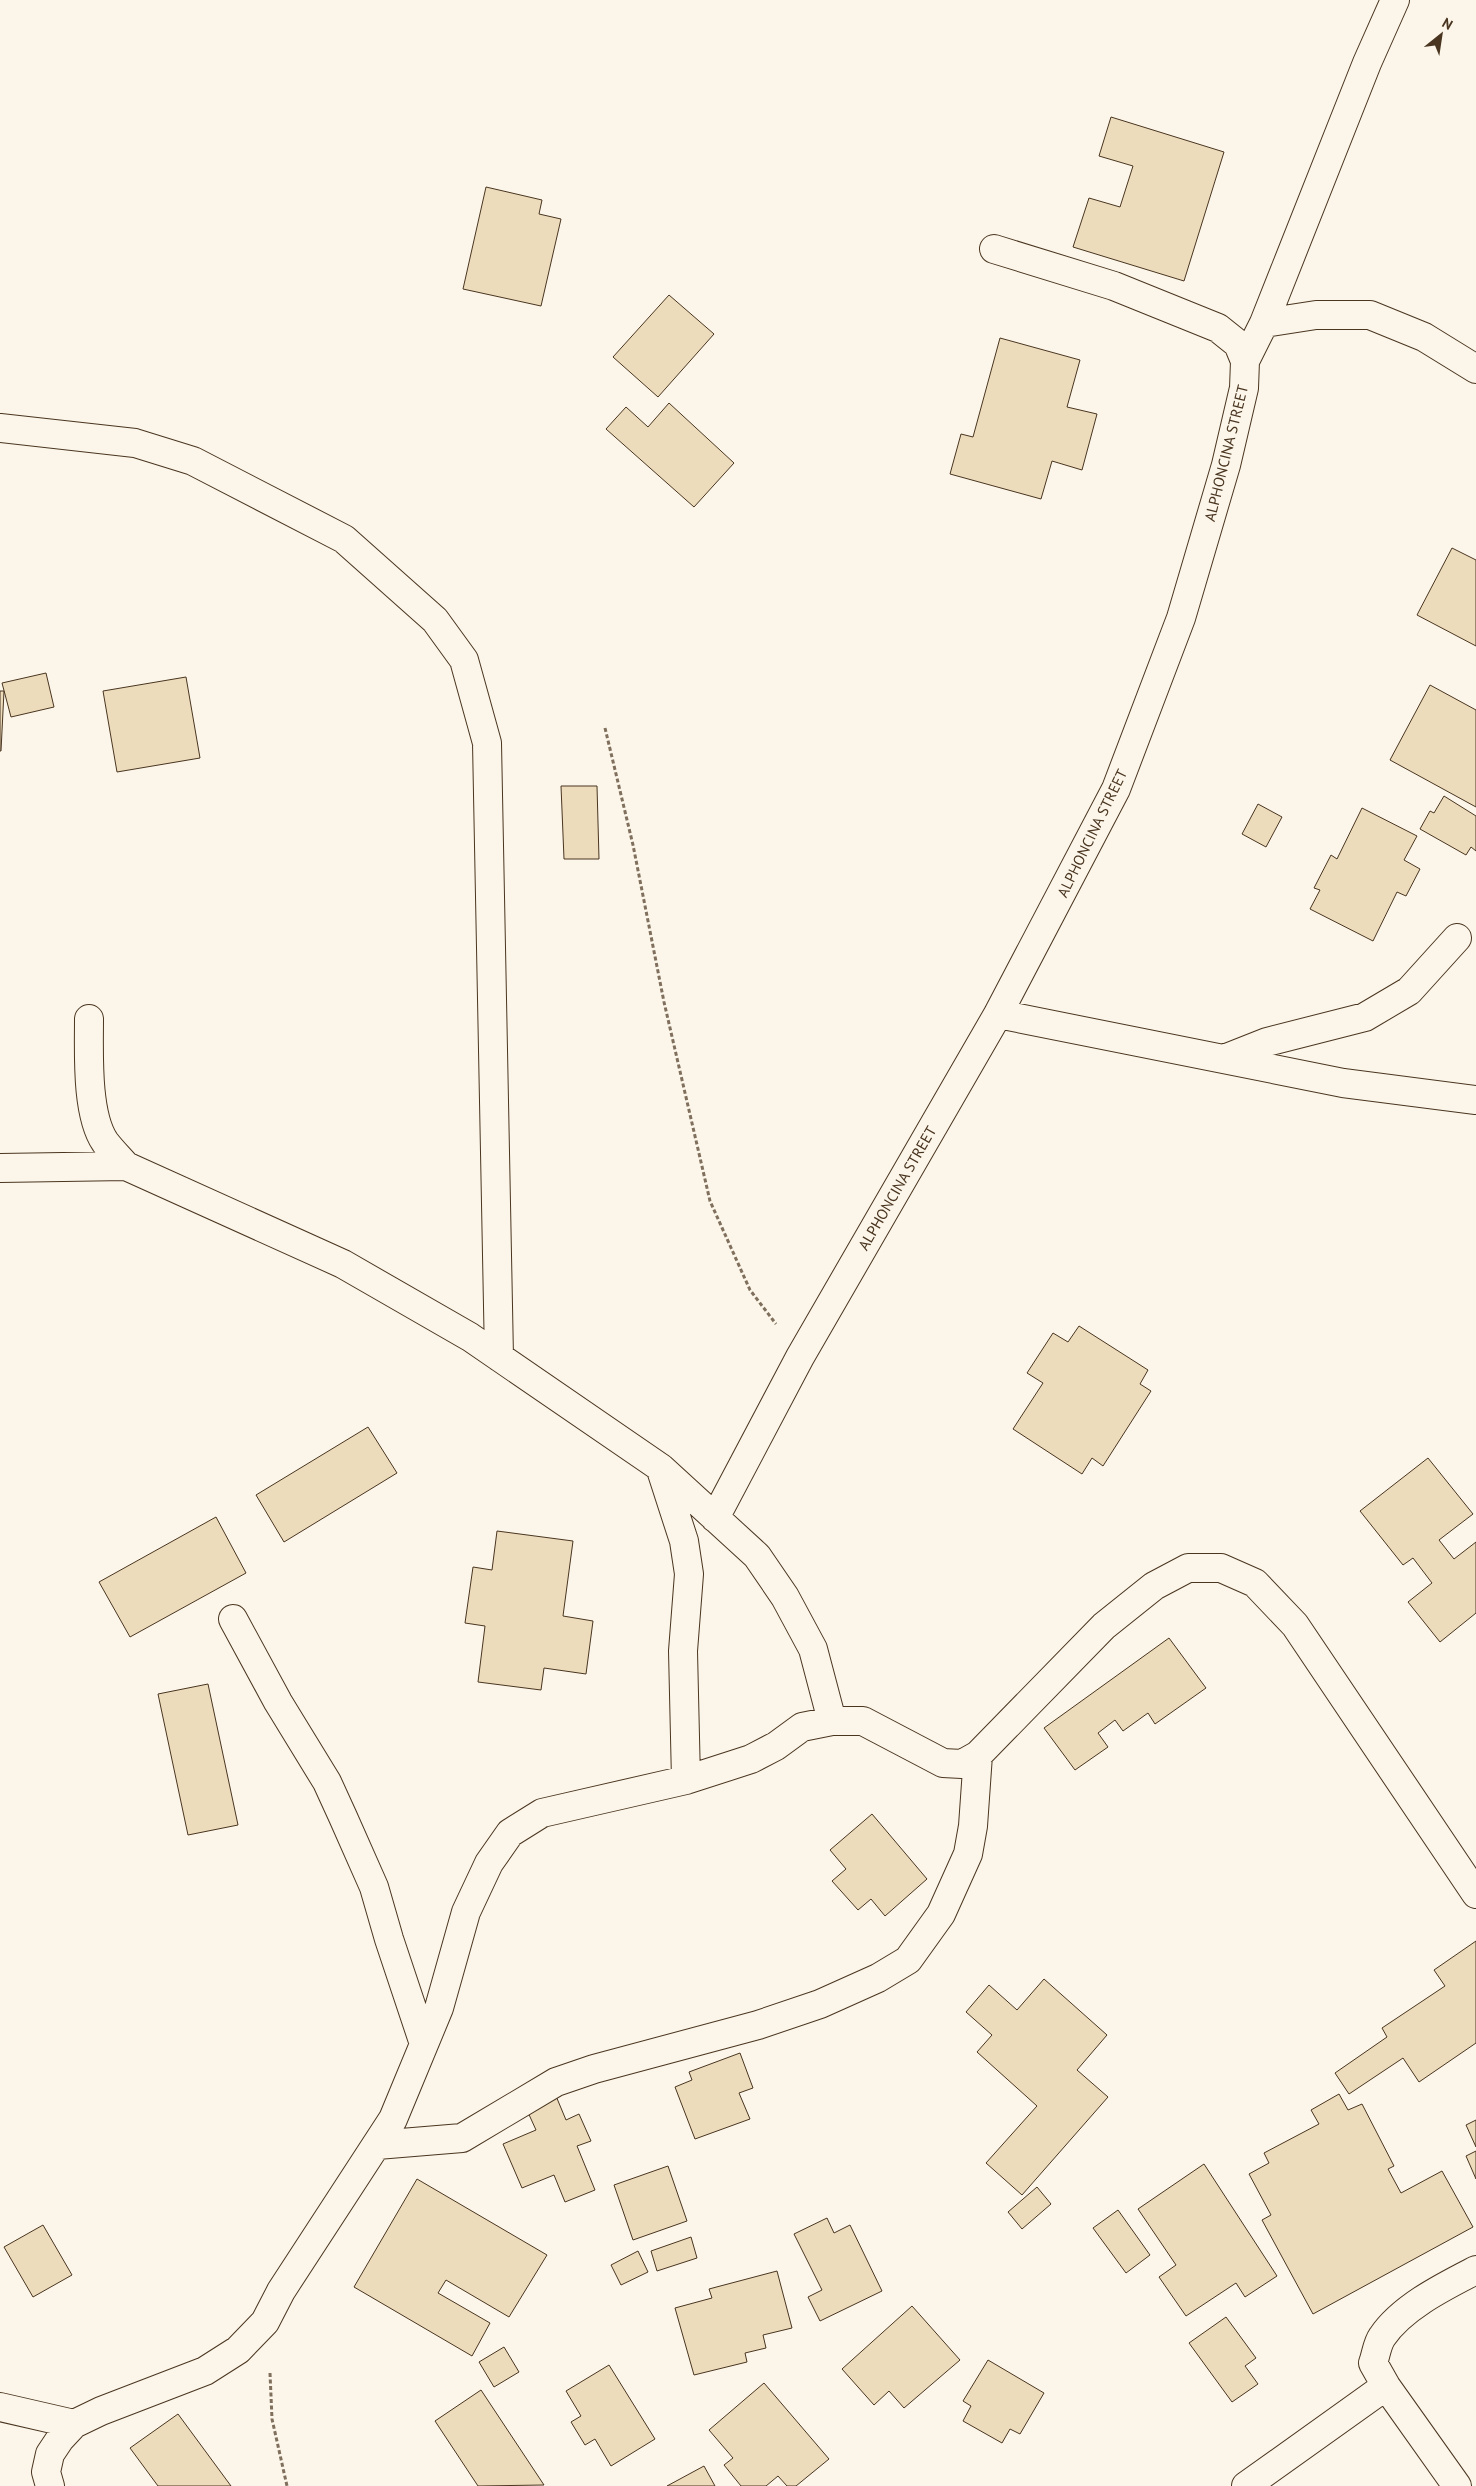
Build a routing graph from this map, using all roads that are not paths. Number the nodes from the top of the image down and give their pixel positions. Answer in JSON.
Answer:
{"nodes":[{"id":1,"x":1394,"y":0,"type":"edge"},
{"id":2,"x":994,"y":249,"type":"dead end"},
{"id":3,"x":1264,"y":323,"type":"junction"},
{"id":4,"x":1246,"y":362,"type":"junction"},
{"id":5,"x":1476,"y":369,"type":"edge"},
{"id":6,"x":0,"y":428,"type":"edge"},
{"id":7,"x":1458,"y":938,"type":"dead end"},
{"id":8,"x":998,"y":1014,"type":"junction"},
{"id":9,"x":89,"y":1019,"type":"dead end"},
{"id":10,"x":1224,"y":1059,"type":"junction"},
{"id":11,"x":1476,"y":1100,"type":"edge"},
{"id":12,"x":126,"y":1166,"type":"junction"},
{"id":13,"x":0,"y":1168,"type":"edge"},
{"id":14,"x":499,"y":1356,"type":"junction"},
{"id":15,"x":661,"y":1468,"type":"junction"},
{"id":16,"x":715,"y":1518,"type":"junction"},
{"id":17,"x":232,"y":1620,"type":"dead end"},
{"id":18,"x":832,"y":1721,"type":"junction"},
{"id":19,"x":978,"y":1755,"type":"junction"},
{"id":20,"x":686,"y":1780,"type":"junction"},
{"id":21,"x":1476,"y":1894,"type":"edge"},
{"id":22,"x":424,"y":2044,"type":"junction"},
{"id":23,"x":377,"y":2145,"type":"junction"},
{"id":24,"x":1476,"y":2270,"type":"edge"},
{"id":25,"x":1386,"y":2386,"type":"junction"},
{"id":26,"x":0,"y":2407,"type":"edge"},
{"id":27,"x":74,"y":2424,"type":"junction"},
{"id":28,"x":50,"y":2486,"type":"edge"},
{"id":29,"x":1246,"y":2486,"type":"edge"},
{"id":30,"x":1457,"y":2486,"type":"edge"}],
"edges":[{"from":1,"to":3,"type":"street"},
{"from":2,"to":4,"type":"street"},
{"from":3,"to":4,"type":"street"},
{"from":3,"to":5,"type":"street"},
{"from":4,"to":8,"type":"street","name":"ALPHONCINA STREET"},
{"from":6,"to":14,"type":"street"},
{"from":7,"to":10,"type":"street"},
{"from":8,"to":10,"type":"street"},
{"from":8,"to":16,"type":"street","name":"ALPHONCINA STREET"},
{"from":9,"to":12,"type":"street"},
{"from":10,"to":11,"type":"street"},
{"from":12,"to":13,"type":"street"},
{"from":12,"to":14,"type":"street"},
{"from":14,"to":15,"type":"street"},
{"from":15,"to":16,"type":"street"},
{"from":15,"to":20,"type":"street"},
{"from":16,"to":18,"type":"street"},
{"from":17,"to":22,"type":"street"},
{"from":18,"to":19,"type":"street"},
{"from":18,"to":20,"type":"street"},
{"from":19,"to":21,"type":"street"},
{"from":19,"to":23,"type":"street"},
{"from":20,"to":22,"type":"street"},
{"from":22,"to":23,"type":"street"},
{"from":23,"to":27,"type":"street"},
{"from":24,"to":25,"type":"street"},
{"from":25,"to":29,"type":"street"},
{"from":25,"to":30,"type":"street"},
{"from":26,"to":27,"type":"street"},
{"from":27,"to":28,"type":"street"}]}
